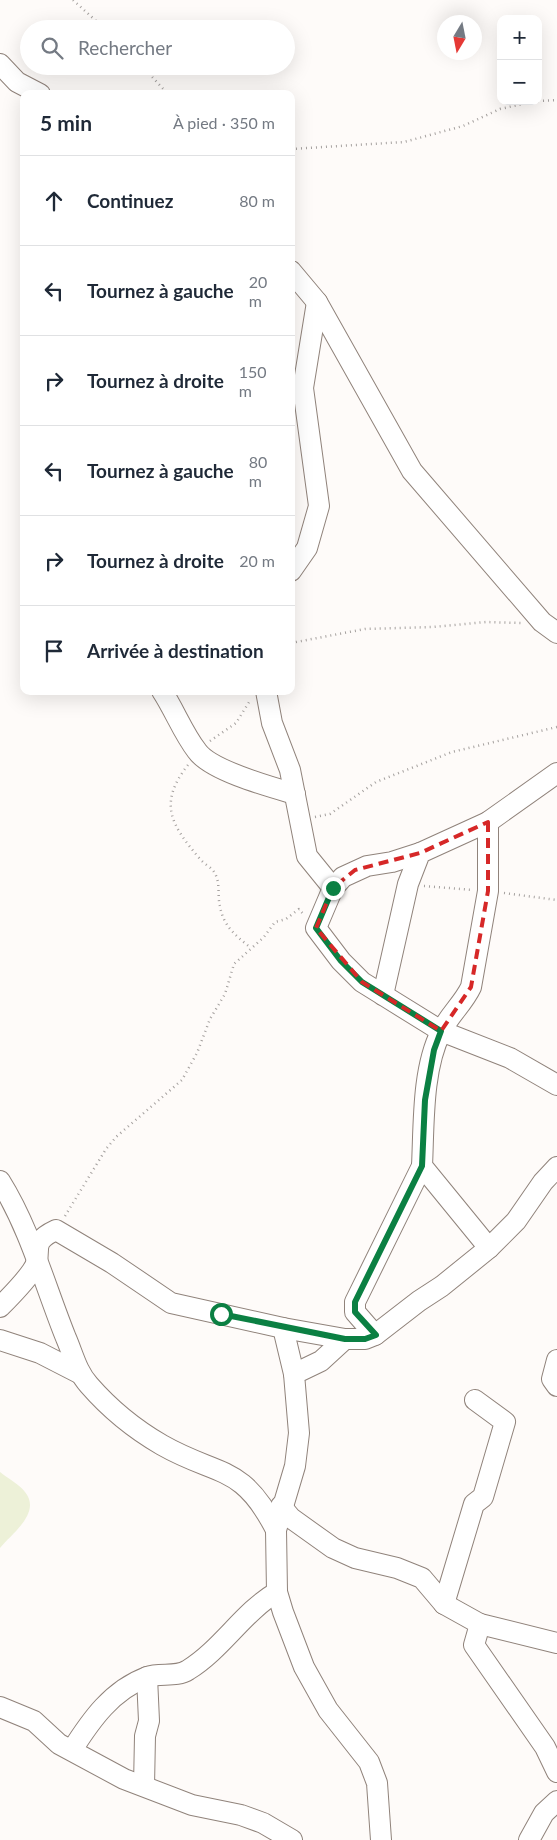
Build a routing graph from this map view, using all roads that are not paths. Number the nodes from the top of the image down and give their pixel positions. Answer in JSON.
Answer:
{"nodes":[{"id":1,"x":0,"y":64,"type":"edge"},
{"id":2,"x":32,"y":90,"type":"edge"},
{"id":3,"x":295,"y":276,"type":"edge"},
{"id":4,"x":317,"y":302,"type":"junction"},
{"id":5,"x":295,"y":565,"type":"edge"},
{"id":6,"x":549,"y":628,"type":"edge"},
{"id":7,"x":164,"y":695,"type":"edge"},
{"id":8,"x":267,"y":695,"type":"edge"},
{"id":9,"x":557,"y":773,"type":"edge"},
{"id":10,"x":295,"y":794,"type":"junction"},
{"id":11,"x":488,"y":822,"type":"junction"},
{"id":12,"x":420,"y":853,"type":"junction"},
{"id":13,"x":333,"y":888,"type":"junction"},
{"id":14,"x":383,"y":995,"type":"junction"},
{"id":15,"x":441,"y":1031,"type":"junction"},
{"id":16,"x":557,"y":1084,"type":"edge"},
{"id":17,"x":422,"y":1166,"type":"junction"},
{"id":18,"x":557,"y":1167,"type":"edge"},
{"id":19,"x":0,"y":1181,"type":"edge"},
{"id":20,"x":489,"y":1248,"type":"junction"},
{"id":21,"x":37,"y":1261,"type":"junction"},
{"id":22,"x":2,"y":1300,"type":"edge"},
{"id":23,"x":283,"y":1328,"type":"junction"},
{"id":24,"x":376,"y":1335,"type":"junction"},
{"id":25,"x":345,"y":1339,"type":"junction"},
{"id":26,"x":0,"y":1340,"type":"edge"},
{"id":27,"x":557,"y":1360,"type":"edge"},
{"id":28,"x":79,"y":1373,"type":"junction"},
{"id":29,"x":294,"y":1374,"type":"junction"},
{"id":30,"x":557,"y":1386,"type":"edge"},
{"id":31,"x":476,"y":1400,"type":"dead end"},
{"id":32,"x":281,"y":1506,"type":"junction"},
{"id":33,"x":276,"y":1530,"type":"junction"},
{"id":34,"x":278,"y":1592,"type":"junction"},
{"id":35,"x":444,"y":1604,"type":"junction"},
{"id":36,"x":480,"y":1624,"type":"junction"},
{"id":37,"x":557,"y":1643,"type":"edge"},
{"id":38,"x":147,"y":1677,"type":"junction"},
{"id":39,"x":0,"y":1708,"type":"edge"},
{"id":40,"x":72,"y":1750,"type":"junction"},
{"id":41,"x":557,"y":1772,"type":"edge"},
{"id":42,"x":144,"y":1786,"type":"junction"},
{"id":43,"x":557,"y":1801,"type":"edge"},
{"id":44,"x":292,"y":1840,"type":"edge"},
{"id":45,"x":381,"y":1840,"type":"edge"},
{"id":46,"x":529,"y":1840,"type":"edge"}],
"edges":[{"from":1,"to":2,"type":"street"},
{"from":3,"to":4,"type":"street"},
{"from":4,"to":5,"type":"street"},
{"from":4,"to":6,"type":"street"},
{"from":7,"to":10,"type":"street"},
{"from":8,"to":10,"type":"street"},
{"from":9,"to":11,"type":"street"},
{"from":10,"to":13,"type":"street"},
{"from":11,"to":12,"type":"street"},
{"from":11,"to":15,"type":"street"},
{"from":12,"to":13,"type":"street"},
{"from":12,"to":14,"type":"street"},
{"from":13,"to":14,"type":"street"},
{"from":14,"to":15,"type":"street"},
{"from":15,"to":16,"type":"street"},
{"from":15,"to":17,"type":"street"},
{"from":17,"to":20,"type":"street"},
{"from":17,"to":24,"type":"street"},
{"from":18,"to":20,"type":"street"},
{"from":19,"to":21,"type":"street"},
{"from":20,"to":24,"type":"street"},
{"from":21,"to":22,"type":"street"},
{"from":21,"to":23,"type":"street"},
{"from":21,"to":28,"type":"street"},
{"from":23,"to":25,"type":"street"},
{"from":23,"to":29,"type":"street"},
{"from":24,"to":25,"type":"street"},
{"from":25,"to":29,"type":"street"},
{"from":26,"to":28,"type":"street"},
{"from":27,"to":30,"type":"street"},
{"from":28,"to":33,"type":"street"},
{"from":29,"to":32,"type":"street"},
{"from":31,"to":35,"type":"street"},
{"from":32,"to":33,"type":"street"},
{"from":32,"to":35,"type":"street"},
{"from":33,"to":34,"type":"street"},
{"from":34,"to":38,"type":"street"},
{"from":34,"to":45,"type":"street"},
{"from":35,"to":36,"type":"street"},
{"from":36,"to":37,"type":"street"},
{"from":36,"to":41,"type":"street"},
{"from":38,"to":40,"type":"street"},
{"from":38,"to":42,"type":"street"},
{"from":39,"to":40,"type":"street"},
{"from":40,"to":42,"type":"street"},
{"from":42,"to":44,"type":"street"},
{"from":43,"to":46,"type":"street"}]}
